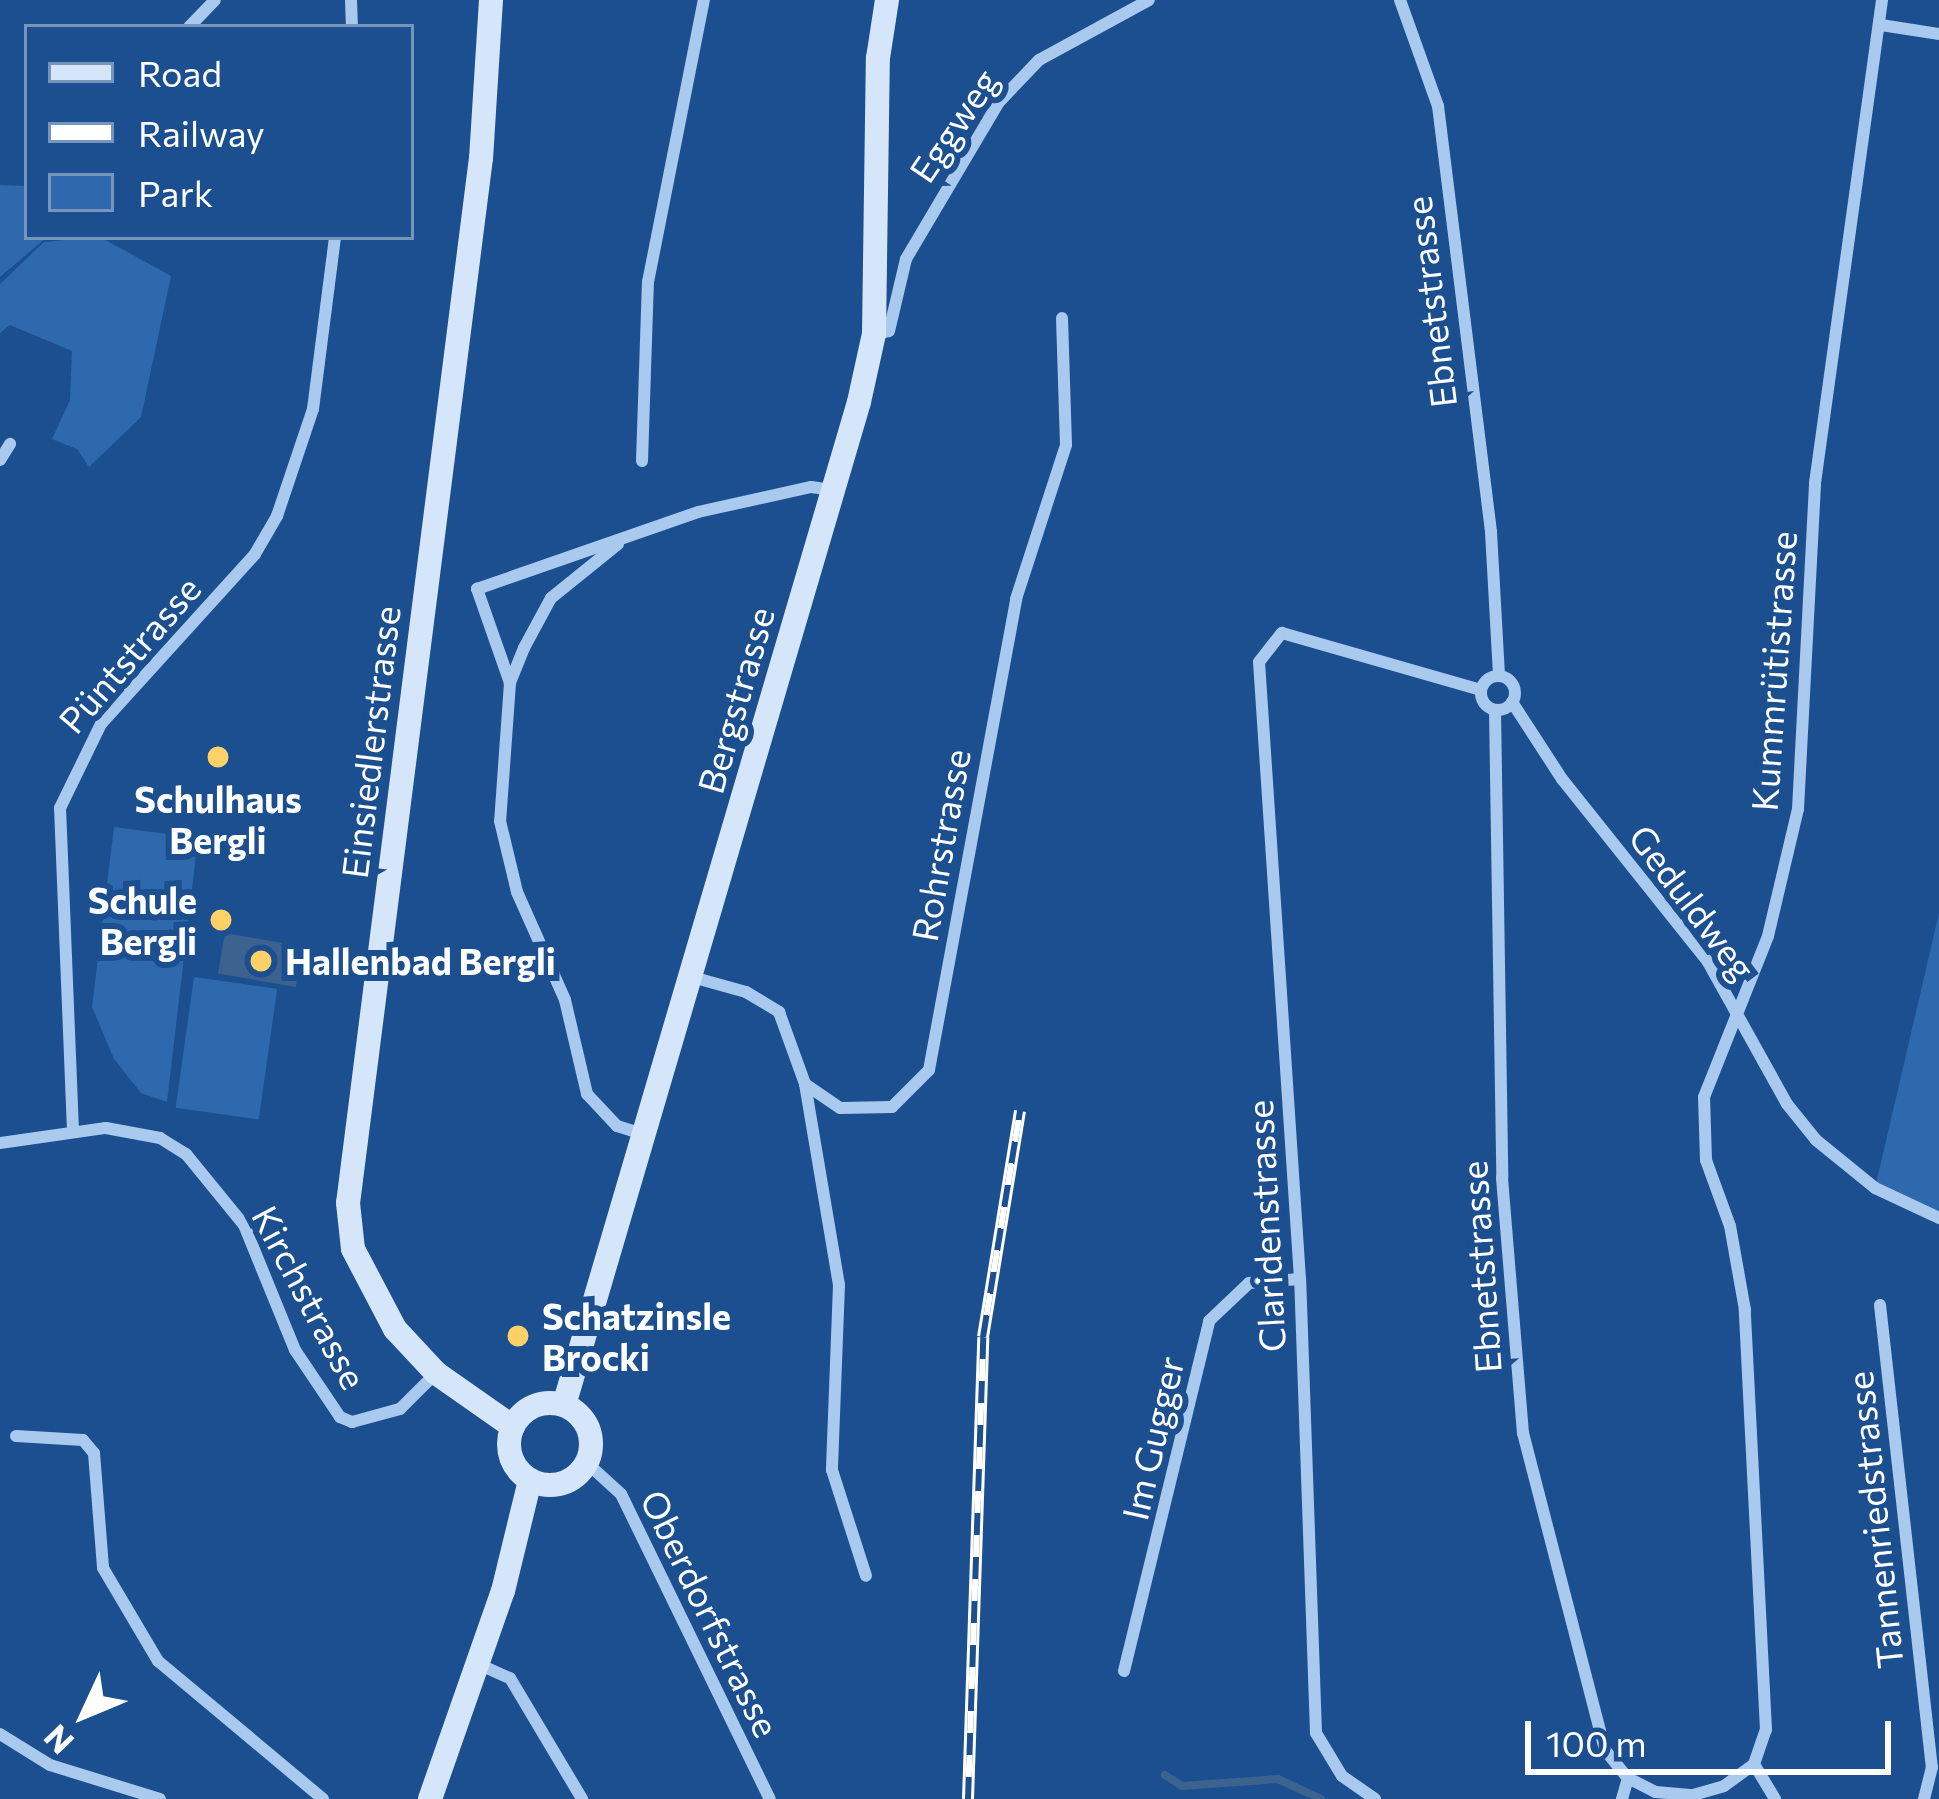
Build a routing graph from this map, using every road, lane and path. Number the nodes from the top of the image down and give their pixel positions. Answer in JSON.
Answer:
{"nodes":[{"id":1,"x":215,"y":0,"type":"edge"},
{"id":2,"x":491,"y":0,"type":"edge"},
{"id":3,"x":704,"y":0,"type":"edge"},
{"id":4,"x":887,"y":0,"type":"edge"},
{"id":5,"x":1149,"y":0,"type":"edge"},
{"id":6,"x":1400,"y":0,"type":"edge"},
{"id":7,"x":1882,"y":0,"type":"edge"},
{"id":8,"x":192,"y":24,"type":"edge"},
{"id":9,"x":1881,"y":26,"type":"junction"},
{"id":10,"x":1939,"y":34,"type":"edge"},
{"id":11,"x":334,"y":240,"type":"edge"},
{"id":12,"x":1062,"y":318,"type":"dead end"},
{"id":13,"x":874,"y":334,"type":"junction"},
{"id":14,"x":10,"y":444,"type":"dead end"},
{"id":15,"x":0,"y":460,"type":"edge"},
{"id":16,"x":642,"y":460,"type":"dead end"},
{"id":17,"x":833,"y":490,"type":"junction"},
{"id":18,"x":618,"y":544,"type":"junction"},
{"id":19,"x":1499,"y":676,"type":"junction"},
{"id":20,"x":510,"y":683,"type":"junction"},
{"id":21,"x":1480,"y":691,"type":"junction"},
{"id":22,"x":1512,"y":702,"type":"junction"},
{"id":23,"x":1495,"y":710,"type":"junction"},
{"id":24,"x":692,"y":977,"type":"junction"},
{"id":25,"x":1737,"y":1014,"type":"junction"},
{"id":26,"x":805,"y":1084,"type":"junction"},
{"id":27,"x":73,"y":1131,"type":"junction"},
{"id":28,"x":645,"y":1135,"type":"junction"},
{"id":29,"x":0,"y":1142,"type":"edge"},
{"id":30,"x":1939,"y":1218,"type":"edge"},
{"id":31,"x":1300,"y":1279,"type":"junction"},
{"id":32,"x":1880,"y":1305,"type":"dead end"},
{"id":33,"x":436,"y":1373,"type":"junction"},
{"id":34,"x":564,"y":1405,"type":"junction"},
{"id":35,"x":513,"y":1427,"type":"junction"},
{"id":36,"x":16,"y":1436,"type":"dead end"},
{"id":37,"x":586,"y":1463,"type":"junction"},
{"id":38,"x":530,"y":1480,"type":"junction"},
{"id":39,"x":866,"y":1576,"type":"dead end"},
{"id":40,"x":477,"y":1664,"type":"junction"},
{"id":41,"x":1124,"y":1670,"type":"dead end"},
{"id":42,"x":0,"y":1734,"type":"edge"},
{"id":43,"x":1754,"y":1764,"type":"junction"},
{"id":44,"x":1628,"y":1778,"type":"junction"},
{"id":45,"x":160,"y":1799,"type":"edge"},
{"id":46,"x":323,"y":1799,"type":"edge"},
{"id":47,"x":430,"y":1799,"type":"edge"},
{"id":48,"x":582,"y":1799,"type":"edge"},
{"id":49,"x":770,"y":1799,"type":"edge"},
{"id":50,"x":1375,"y":1799,"type":"edge"},
{"id":51,"x":1622,"y":1799,"type":"edge"},
{"id":52,"x":1775,"y":1799,"type":"edge"},
{"id":53,"x":1924,"y":1799,"type":"edge"}],
"edges":[{"from":1,"to":8,"type":"street"},
{"from":2,"to":33,"type":"main road","name":"Einsiedlerstrasse"},
{"from":3,"to":16,"type":"street"},
{"from":4,"to":13,"type":"main road","name":"Bergstrasse"},
{"from":5,"to":13,"type":"street","name":"Eggweg"},
{"from":6,"to":19,"type":"street","name":"Ebnetstrasse"},
{"from":7,"to":9,"type":"street","name":"Kummrütistrasse"},
{"from":9,"to":10,"type":"street"},
{"from":9,"to":25,"type":"street","name":"Kummrütistrasse"},
{"from":11,"to":27,"type":"street","name":"Püntstrasse"},
{"from":12,"to":26,"type":"street","name":"Rohrstrasse"},
{"from":13,"to":17,"type":"main road","name":"Bergstrasse"},
{"from":14,"to":15,"type":"street"},
{"from":17,"to":18,"type":"street"},
{"from":17,"to":24,"type":"main road","name":"Bergstrasse"},
{"from":18,"to":20,"type":"street"},
{"from":18,"to":20,"type":"street"},
{"from":19,"to":21,"type":"street"},
{"from":19,"to":22,"type":"street","name":"Geduldweg"},
{"from":20,"to":28,"type":"street"},
{"from":21,"to":23,"type":"street"},
{"from":21,"to":31,"type":"street","name":"Claridenstrasse"},
{"from":22,"to":23,"type":"street"},
{"from":22,"to":25,"type":"street","name":"Geduldweg"},
{"from":23,"to":44,"type":"street","name":"Ebnetstrasse"},
{"from":24,"to":26,"type":"street"},
{"from":24,"to":28,"type":"main road","name":"Bergstrasse"},
{"from":25,"to":30,"type":"street","name":"Geduldweg"},
{"from":25,"to":43,"type":"street","name":"Kummrütistrasse"},
{"from":26,"to":39,"type":"street"},
{"from":27,"to":29,"type":"street","name":"Kirchstrasse"},
{"from":27,"to":33,"type":"street","name":"Kirchstrasse"},
{"from":28,"to":34,"type":"main road","name":"Bergstrasse"},
{"from":31,"to":41,"type":"street","name":"Im Gugger"},
{"from":31,"to":50,"type":"street","name":"Claridenstrasse"},
{"from":32,"to":53,"type":"street","name":"Tannenriedstrasse"},
{"from":33,"to":35,"type":"main road","name":"Einsiedlerstrasse"},
{"from":34,"to":35,"type":"main road"},
{"from":34,"to":37,"type":"main road"},
{"from":35,"to":38,"type":"main road"},
{"from":36,"to":46,"type":"street"},
{"from":37,"to":38,"type":"main road"},
{"from":37,"to":49,"type":"street","name":"Oberdorfstrasse"},
{"from":38,"to":40,"type":"main road"},
{"from":40,"to":47,"type":"main road"},
{"from":40,"to":48,"type":"street"},
{"from":42,"to":45,"type":"street"},
{"from":43,"to":44,"type":"street"},
{"from":43,"to":52,"type":"street"},
{"from":44,"to":51,"type":"street"}]}
